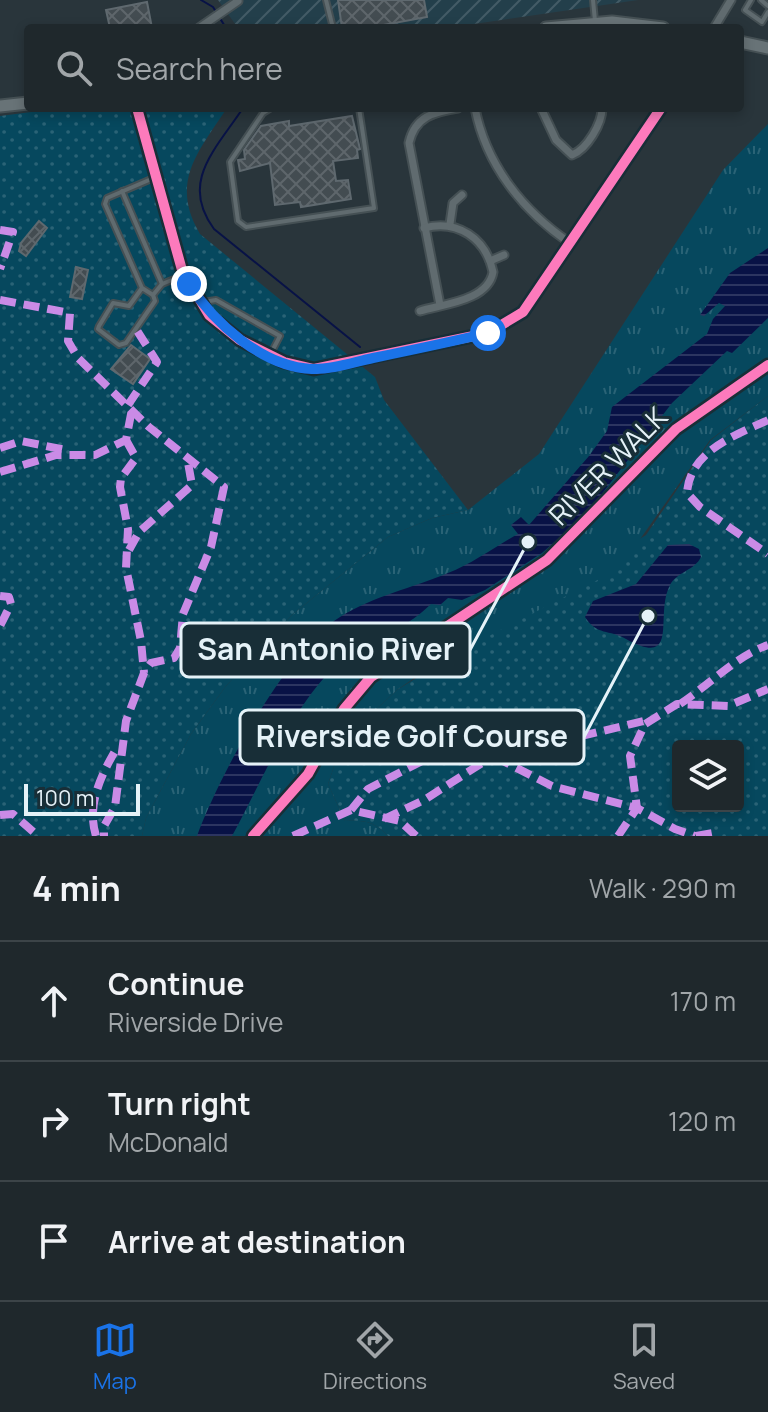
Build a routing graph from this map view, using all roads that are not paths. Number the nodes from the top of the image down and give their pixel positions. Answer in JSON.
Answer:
{"nodes":[{"id":1,"x":238,"y":0,"type":"edge"},
{"id":2,"x":326,"y":0,"type":"edge"},
{"id":3,"x":593,"y":0,"type":"edge"},
{"id":4,"x":731,"y":0,"type":"edge"},
{"id":5,"x":751,"y":0,"type":"edge"},
{"id":6,"x":761,"y":0,"type":"edge"},
{"id":7,"x":768,"y":6,"type":"edge"},
{"id":8,"x":768,"y":12,"type":"edge"},
{"id":9,"x":596,"y":23,"type":"junction"},
{"id":10,"x":205,"y":24,"type":"edge"},
{"id":11,"x":332,"y":24,"type":"edge"},
{"id":12,"x":586,"y":24,"type":"edge"},
{"id":13,"x":609,"y":24,"type":"edge"},
{"id":14,"x":716,"y":24,"type":"edge"},
{"id":15,"x":744,"y":43,"type":"edge"},
{"id":16,"x":768,"y":48,"type":"edge"},
{"id":17,"x":24,"y":103,"type":"edge"},
{"id":18,"x":0,"y":106,"type":"edge"},
{"id":19,"x":138,"y":112,"type":"edge"},
{"id":20,"x":265,"y":112,"type":"edge"},
{"id":21,"x":360,"y":112,"type":"edge"},
{"id":22,"x":439,"y":112,"type":"edge"},
{"id":23,"x":476,"y":112,"type":"edge"},
{"id":24,"x":543,"y":112,"type":"edge"},
{"id":25,"x":602,"y":112,"type":"edge"},
{"id":26,"x":658,"y":112,"type":"edge"},
{"id":27,"x":156,"y":177,"type":"junction"},
{"id":28,"x":122,"y":191,"type":"junction"},
{"id":29,"x":462,"y":195,"type":"dead end"},
{"id":30,"x":450,"y":224,"type":"junction"},
{"id":31,"x":424,"y":228,"type":"junction"},
{"id":32,"x":570,"y":243,"type":"junction"},
{"id":33,"x":504,"y":255,"type":"dead end"},
{"id":34,"x":490,"y":261,"type":"junction"},
{"id":35,"x":184,"y":274,"type":"junction"},
{"id":36,"x":162,"y":284,"type":"junction"},
{"id":37,"x":142,"y":288,"type":"junction"},
{"id":38,"x":153,"y":295,"type":"junction"},
{"id":39,"x":201,"y":303,"type":"junction"},
{"id":40,"x":440,"y":305,"type":"junction"},
{"id":41,"x":420,"y":311,"type":"dead end"},
{"id":42,"x":270,"y":355,"type":"junction"}],
"edges":[{"from":1,"to":10,"type":"street"},
{"from":2,"to":11,"type":"lane"},
{"from":3,"to":9,"type":"lane"},
{"from":4,"to":14,"type":"street"},
{"from":5,"to":8,"type":"lane"},
{"from":6,"to":7,"type":"lane"},
{"from":9,"to":12,"type":"main road"},
{"from":9,"to":13,"type":"main road"},
{"from":15,"to":16,"type":"main road"},
{"from":17,"to":18,"type":"main road"},
{"from":19,"to":27,"type":"street"},
{"from":20,"to":21,"type":"lane"},
{"from":22,"to":31,"type":"street"},
{"from":23,"to":32,"type":"street"},
{"from":24,"to":25,"type":"street"},
{"from":26,"to":32,"type":"street"},
{"from":27,"to":28,"type":"lane"},
{"from":27,"to":35,"type":"street"},
{"from":28,"to":36,"type":"lane"},
{"from":28,"to":37,"type":"lane"},
{"from":29,"to":30,"type":"street"},
{"from":30,"to":31,"type":"street"},
{"from":30,"to":34,"type":"street"},
{"from":31,"to":40,"type":"street"},
{"from":32,"to":42,"type":"street"},
{"from":33,"to":34,"type":"street"},
{"from":34,"to":40,"type":"street"},
{"from":35,"to":36,"type":"lane"},
{"from":35,"to":39,"type":"street"},
{"from":36,"to":38,"type":"lane"},
{"from":37,"to":38,"type":"lane"},
{"from":37,"to":38,"type":"lane"},
{"from":39,"to":42,"type":"street"},
{"from":39,"to":42,"type":"lane"},
{"from":40,"to":41,"type":"street"}]}
